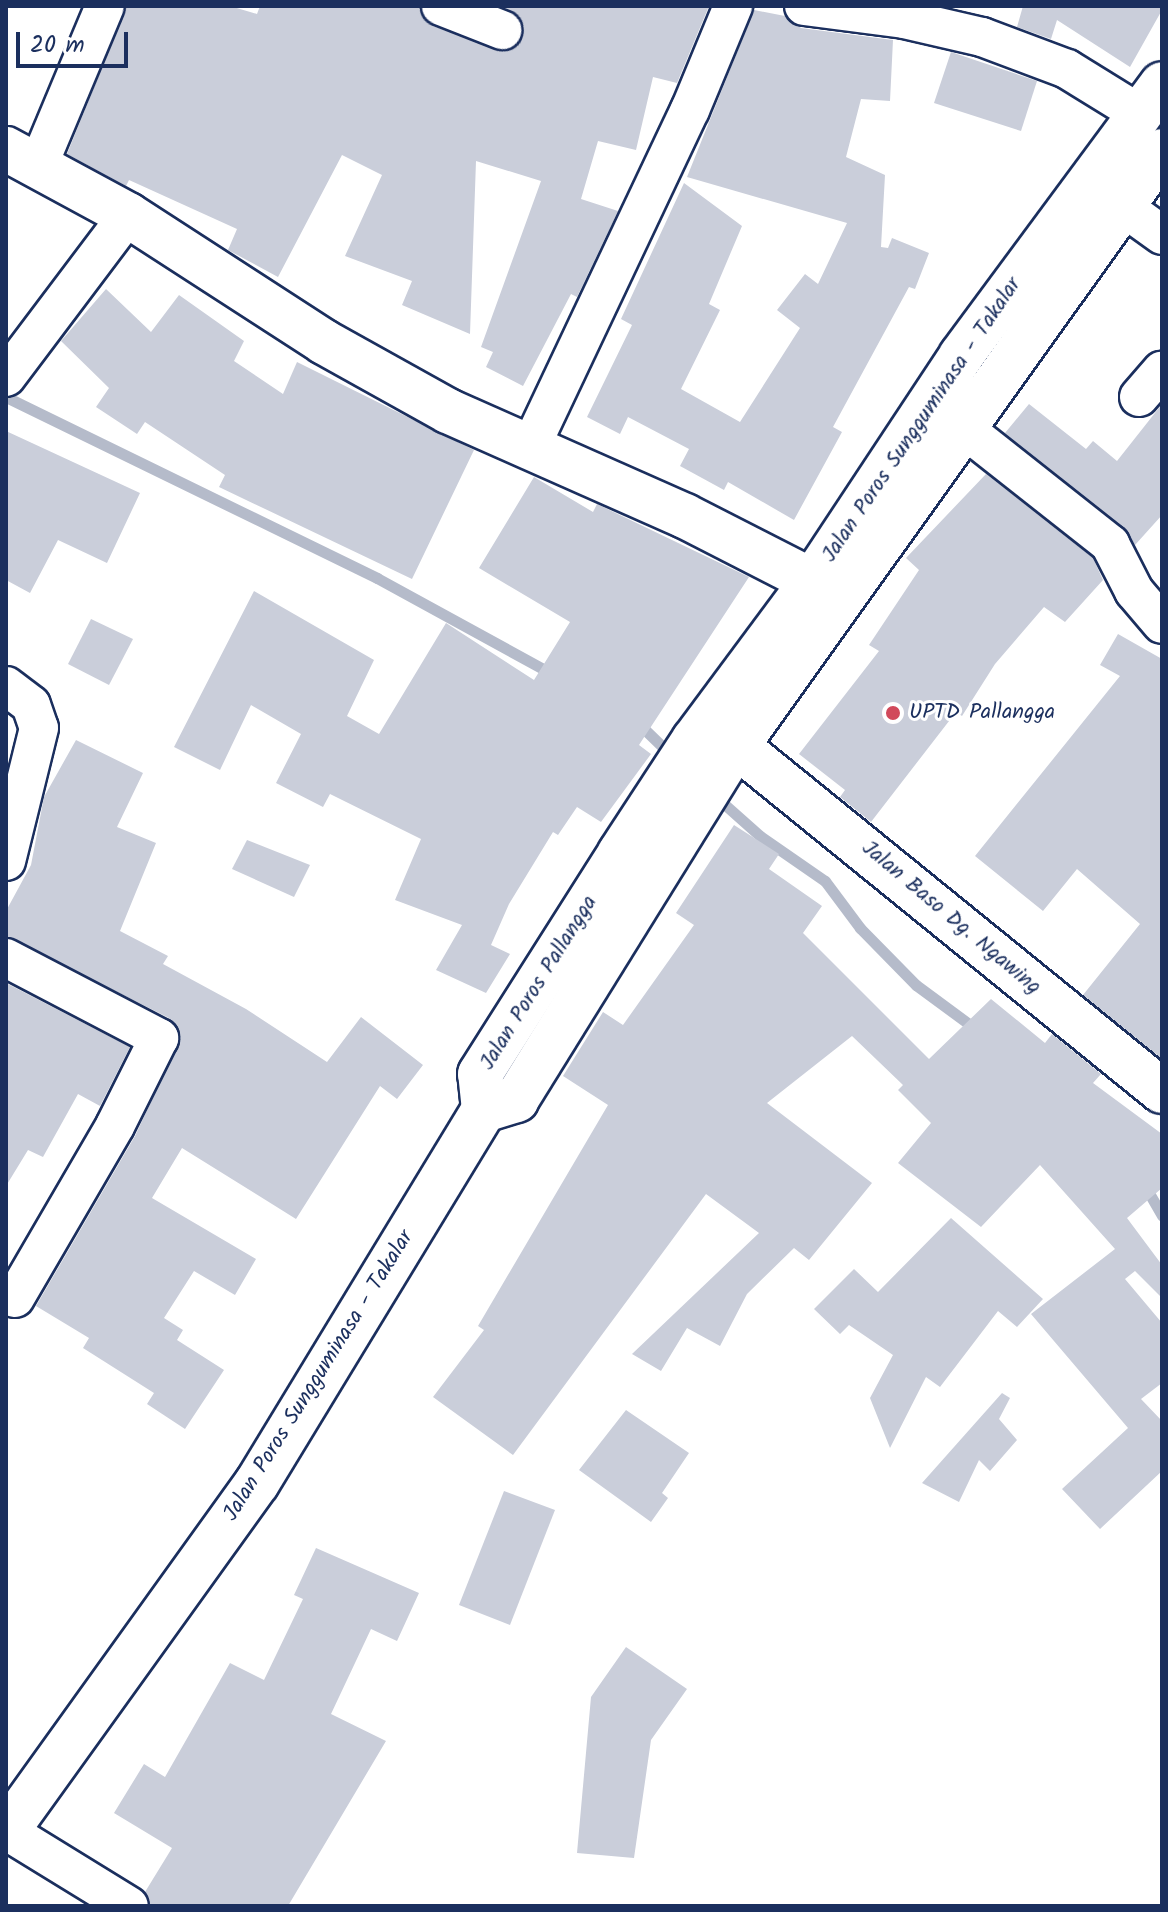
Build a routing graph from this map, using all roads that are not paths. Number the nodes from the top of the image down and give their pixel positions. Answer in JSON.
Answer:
{"nodes":[{"id":1,"x":105,"y":6,"type":"edge"},
{"id":2,"x":441,"y":6,"type":"edge"},
{"id":3,"x":733,"y":6,"type":"edge"},
{"id":4,"x":804,"y":6,"type":"edge"},
{"id":5,"x":906,"y":13,"type":"edge"},
{"id":6,"x":502,"y":30,"type":"dead end"},
{"id":7,"x":1151,"y":99,"type":"edge"},
{"id":8,"x":1162,"y":151,"type":"edge"},
{"id":9,"x":22,"y":158,"type":"edge"},
{"id":10,"x":1122,"y":206,"type":"junction"},
{"id":11,"x":128,"y":215,"type":"junction"},
{"id":12,"x":1162,"y":235,"type":"edge"},
{"id":13,"x":6,"y":377,"type":"edge"},
{"id":14,"x":962,"y":427,"type":"junction"},
{"id":15,"x":530,"y":448,"type":"junction"},
{"id":16,"x":812,"y":581,"type":"junction"},
{"id":17,"x":1162,"y":624,"type":"edge"},
{"id":18,"x":6,"y":686,"type":"edge"},
{"id":19,"x":702,"y":770,"type":"junction"},
{"id":20,"x":6,"y":861,"type":"edge"},
{"id":21,"x":6,"y":958,"type":"edge"},
{"id":22,"x":1162,"y":1091,"type":"edge"},
{"id":23,"x":484,"y":1110,"type":"joint"},
{"id":24,"x":15,"y":1298,"type":"dead end"},
{"id":25,"x":6,"y":1831,"type":"edge"},
{"id":26,"x":129,"y":1906,"type":"edge"}],
"edges":[{"from":1,"to":9,"type":"street"},
{"from":2,"to":6,"type":"street"},
{"from":3,"to":15,"type":"street"},
{"from":4,"to":5,"type":"street"},
{"from":5,"to":7,"type":"street"},
{"from":7,"to":16,"type":"main road","name":"Jalan Poros Sungguminasa - Takalar"},
{"from":8,"to":10,"type":"main road","name":"Jalan Poros Sungguminasa - Takalar"},
{"from":9,"to":11,"type":"main road"},
{"from":10,"to":12,"type":"street"},
{"from":10,"to":14,"type":"main road","name":"Jalan Poros Sungguminasa - Takalar"},
{"from":11,"to":13,"type":"street"},
{"from":11,"to":15,"type":"main road"},
{"from":14,"to":17,"type":"street"},
{"from":14,"to":19,"type":"main road","name":"Jalan Poros Sungguminasa - Takalar"},
{"from":15,"to":16,"type":"main road"},
{"from":16,"to":19,"type":"main road","name":"Jalan Poros Sungguminasa - Takalar"},
{"from":18,"to":20,"type":"street"},
{"from":19,"to":22,"type":"main road","name":"Jalan Baso Dg. Ngawing"},
{"from":19,"to":23,"type":"main road","name":"Jalan Poros Pallangga"},
{"from":21,"to":24,"type":"street"},
{"from":23,"to":25,"type":"main road","name":"Jalan Poros Sungguminasa - Takalar"},
{"from":25,"to":26,"type":"street"}]}
